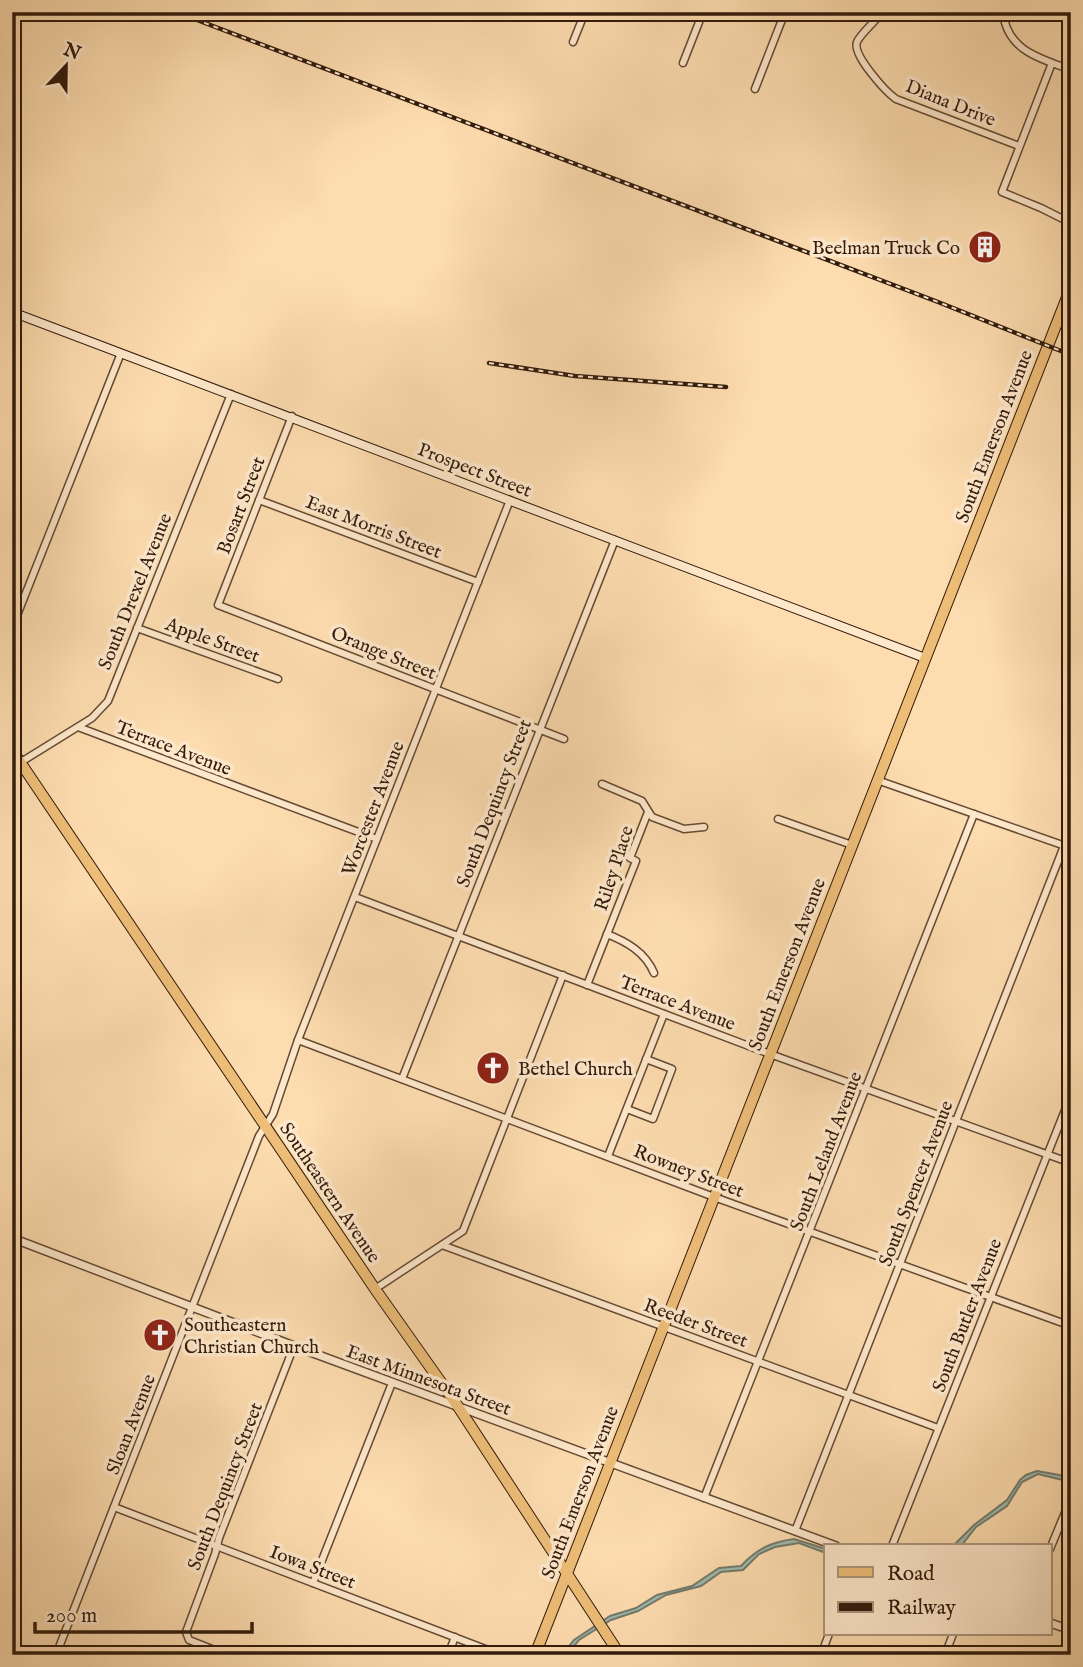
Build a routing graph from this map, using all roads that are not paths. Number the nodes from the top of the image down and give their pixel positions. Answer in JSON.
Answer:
{"nodes":[{"id":1,"x":584,"y":12,"type":"edge"},
{"id":2,"x":703,"y":12,"type":"edge"},
{"id":3,"x":785,"y":12,"type":"edge"},
{"id":4,"x":882,"y":12,"type":"edge"},
{"id":5,"x":1003,"y":12,"type":"edge"},
{"id":6,"x":573,"y":41,"type":"dead end"},
{"id":7,"x":683,"y":63,"type":"dead end"},
{"id":8,"x":1052,"y":63,"type":"junction"},
{"id":9,"x":1071,"y":70,"type":"edge"},
{"id":10,"x":755,"y":89,"type":"dead end"},
{"id":11,"x":1019,"y":146,"type":"junction"},
{"id":12,"x":1071,"y":223,"type":"edge"},
{"id":13,"x":1071,"y":287,"type":"edge"},
{"id":14,"x":12,"y":312,"type":"edge"},
{"id":15,"x":121,"y":353,"type":"junction"},
{"id":16,"x":231,"y":394,"type":"junction"},
{"id":17,"x":292,"y":416,"type":"junction"},
{"id":18,"x":259,"y":500,"type":"junction"},
{"id":19,"x":510,"y":500,"type":"junction"},
{"id":20,"x":615,"y":540,"type":"junction"},
{"id":21,"x":478,"y":582,"type":"junction"},
{"id":22,"x":218,"y":605,"type":"joint"},
{"id":23,"x":12,"y":628,"type":"edge"},
{"id":24,"x":137,"y":628,"type":"junction"},
{"id":25,"x":925,"y":658,"type":"junction"},
{"id":26,"x":278,"y":679,"type":"dead end"},
{"id":27,"x":436,"y":689,"type":"junction"},
{"id":28,"x":78,"y":727,"type":"junction"},
{"id":29,"x":539,"y":729,"type":"junction"},
{"id":30,"x":564,"y":739,"type":"dead end"},
{"id":31,"x":12,"y":750,"type":"edge"},
{"id":32,"x":21,"y":762,"type":"junction"},
{"id":33,"x":877,"y":780,"type":"junction"},
{"id":34,"x":602,"y":785,"type":"dead end"},
{"id":35,"x":648,"y":812,"type":"junction"},
{"id":36,"x":974,"y":814,"type":"junction"},
{"id":37,"x":778,"y":818,"type":"dead end"},
{"id":38,"x":704,"y":827,"type":"dead end"},
{"id":39,"x":377,"y":839,"type":"junction"},
{"id":40,"x":852,"y":845,"type":"junction"},
{"id":41,"x":1068,"y":847,"type":"edge"},
{"id":42,"x":355,"y":897,"type":"junction"},
{"id":43,"x":607,"y":934,"type":"junction"},
{"id":44,"x":458,"y":935,"type":"junction"},
{"id":45,"x":659,"y":962,"type":"dead end"},
{"id":46,"x":650,"y":965,"type":"junction"},
{"id":47,"x":654,"y":973,"type":"dead end"},
{"id":48,"x":563,"y":975,"type":"junction"},
{"id":49,"x":587,"y":985,"type":"junction"},
{"id":50,"x":664,"y":1014,"type":"junction"},
{"id":51,"x":298,"y":1040,"type":"junction"},
{"id":52,"x":770,"y":1054,"type":"junction"},
{"id":53,"x":646,"y":1059,"type":"junction"},
{"id":54,"x":402,"y":1079,"type":"junction"},
{"id":55,"x":866,"y":1089,"type":"junction"},
{"id":56,"x":1071,"y":1095,"type":"edge"},
{"id":57,"x":627,"y":1109,"type":"junction"},
{"id":58,"x":506,"y":1119,"type":"junction"},
{"id":59,"x":956,"y":1121,"type":"junction"},
{"id":60,"x":265,"y":1127,"type":"junction"},
{"id":61,"x":1047,"y":1154,"type":"junction"},
{"id":62,"x":608,"y":1156,"type":"junction"},
{"id":63,"x":1071,"y":1163,"type":"edge"},
{"id":64,"x":714,"y":1197,"type":"junction"},
{"id":65,"x":810,"y":1231,"type":"junction"},
{"id":66,"x":12,"y":1238,"type":"edge"},
{"id":67,"x":442,"y":1245,"type":"junction"},
{"id":68,"x":900,"y":1264,"type":"junction"},
{"id":69,"x":375,"y":1289,"type":"junction"},
{"id":70,"x":990,"y":1297,"type":"junction"},
{"id":71,"x":192,"y":1307,"type":"junction"},
{"id":72,"x":1071,"y":1326,"type":"edge"},
{"id":73,"x":663,"y":1327,"type":"junction"},
{"id":74,"x":294,"y":1346,"type":"junction"},
{"id":75,"x":759,"y":1362,"type":"junction"},
{"id":76,"x":392,"y":1383,"type":"junction"},
{"id":77,"x":849,"y":1395,"type":"junction"},
{"id":78,"x":457,"y":1405,"type":"junction"},
{"id":79,"x":939,"y":1428,"type":"junction"},
{"id":80,"x":610,"y":1462,"type":"junction"},
{"id":81,"x":704,"y":1498,"type":"junction"},
{"id":82,"x":1071,"y":1498,"type":"edge"},
{"id":83,"x":114,"y":1507,"type":"junction"},
{"id":84,"x":795,"y":1531,"type":"junction"},
{"id":85,"x":831,"y":1544,"type":"edge"},
{"id":86,"x":893,"y":1544,"type":"edge"},
{"id":87,"x":1052,"y":1544,"type":"edge"},
{"id":88,"x":217,"y":1547,"type":"junction"},
{"id":89,"x":566,"y":1575,"type":"junction"},
{"id":90,"x":313,"y":1583,"type":"junction"},
{"id":91,"x":1052,"y":1624,"type":"edge"},
{"id":92,"x":1071,"y":1630,"type":"edge"},
{"id":93,"x":828,"y":1636,"type":"edge"},
{"id":94,"x":952,"y":1636,"type":"edge"},
{"id":95,"x":455,"y":1637,"type":"junction"},
{"id":96,"x":56,"y":1655,"type":"edge"},
{"id":97,"x":227,"y":1655,"type":"edge"},
{"id":98,"x":447,"y":1655,"type":"edge"},
{"id":99,"x":501,"y":1655,"type":"edge"},
{"id":100,"x":535,"y":1655,"type":"edge"},
{"id":101,"x":620,"y":1655,"type":"edge"},
{"id":102,"x":821,"y":1655,"type":"edge"},
{"id":103,"x":945,"y":1655,"type":"edge"}],
"edges":[{"from":1,"to":6,"type":"street"},
{"from":2,"to":7,"type":"street"},
{"from":3,"to":10,"type":"street"},
{"from":4,"to":11,"type":"street","name":"Diana Drive"},
{"from":5,"to":8,"type":"street"},
{"from":8,"to":9,"type":"street"},
{"from":8,"to":11,"type":"street"},
{"from":11,"to":12,"type":"street"},
{"from":13,"to":25,"type":"main road","name":"South Emerson Avenue"},
{"from":14,"to":15,"type":"main road","name":"Prospect Street"},
{"from":15,"to":16,"type":"main road","name":"Prospect Street"},
{"from":15,"to":23,"type":"street"},
{"from":16,"to":17,"type":"main road","name":"Prospect Street"},
{"from":16,"to":24,"type":"street","name":"South Drexel Avenue"},
{"from":17,"to":18,"type":"street","name":"Bosart Street"},
{"from":17,"to":19,"type":"main road","name":"Prospect Street"},
{"from":18,"to":21,"type":"street","name":"East Morris Street"},
{"from":18,"to":22,"type":"street","name":"Bosart Street"},
{"from":19,"to":20,"type":"main road","name":"Prospect Street"},
{"from":19,"to":21,"type":"street","name":"Worcester Avenue"},
{"from":20,"to":25,"type":"main road","name":"Prospect Street"},
{"from":20,"to":29,"type":"street","name":"South Dequincy Street"},
{"from":21,"to":27,"type":"street","name":"Worcester Avenue"},
{"from":22,"to":27,"type":"street","name":"Orange Street"},
{"from":24,"to":26,"type":"street","name":"Apple Street"},
{"from":24,"to":28,"type":"street","name":"South Drexel Avenue"},
{"from":25,"to":33,"type":"main road","name":"South Emerson Avenue"},
{"from":27,"to":29,"type":"street","name":"Orange Street"},
{"from":27,"to":39,"type":"street","name":"Worcester Avenue"},
{"from":28,"to":32,"type":"street","name":"South Drexel Avenue"},
{"from":28,"to":39,"type":"street","name":"Terrace Avenue"},
{"from":29,"to":30,"type":"street","name":"Orange Street"},
{"from":29,"to":44,"type":"street","name":"South Dequincy Street"},
{"from":31,"to":32,"type":"main road","name":"Southeastern Avenue"},
{"from":32,"to":60,"type":"main road","name":"Southeastern Avenue"},
{"from":33,"to":36,"type":"street"},
{"from":33,"to":40,"type":"main road","name":"South Emerson Avenue"},
{"from":34,"to":35,"type":"street","name":"Riley Place"},
{"from":35,"to":38,"type":"street","name":"Riley Place"},
{"from":35,"to":43,"type":"street","name":"Riley Place"},
{"from":36,"to":41,"type":"street"},
{"from":36,"to":55,"type":"street","name":"South Leland Avenue"},
{"from":37,"to":40,"type":"street"},
{"from":39,"to":42,"type":"street","name":"Worcester Avenue"},
{"from":40,"to":52,"type":"main road","name":"South Emerson Avenue"},
{"from":41,"to":59,"type":"street","name":"South Spencer Avenue"},
{"from":42,"to":44,"type":"street","name":"Terrace Avenue"},
{"from":42,"to":51,"type":"street","name":"Worcester Avenue"},
{"from":43,"to":46,"type":"street","name":"Riley Place"},
{"from":43,"to":49,"type":"street","name":"Riley Place"},
{"from":44,"to":48,"type":"street","name":"Terrace Avenue"},
{"from":44,"to":54,"type":"street","name":"South Dequincy Street"},
{"from":45,"to":46,"type":"street"},
{"from":46,"to":47,"type":"street","name":"Riley Place"},
{"from":48,"to":49,"type":"street","name":"Terrace Avenue"},
{"from":48,"to":58,"type":"street"},
{"from":49,"to":50,"type":"street","name":"Terrace Avenue"},
{"from":50,"to":52,"type":"street","name":"Terrace Avenue"},
{"from":50,"to":53,"type":"street"},
{"from":51,"to":54,"type":"street","name":"Rowney Street"},
{"from":51,"to":60,"type":"street","name":"Worcester Avenue"},
{"from":52,"to":55,"type":"street","name":"Terrace Avenue"},
{"from":52,"to":64,"type":"main road","name":"South Emerson Avenue"},
{"from":53,"to":57,"type":"street"},
{"from":53,"to":57,"type":"street"},
{"from":54,"to":58,"type":"street","name":"Rowney Street"},
{"from":55,"to":59,"type":"street","name":"Terrace Avenue"},
{"from":55,"to":65,"type":"street","name":"South Leland Avenue"},
{"from":56,"to":61,"type":"street","name":"South Butler Avenue"},
{"from":57,"to":62,"type":"street"},
{"from":58,"to":62,"type":"street","name":"Rowney Street"},
{"from":58,"to":67,"type":"street"},
{"from":59,"to":61,"type":"street","name":"Terrace Avenue"},
{"from":59,"to":68,"type":"street","name":"South Spencer Avenue"},
{"from":60,"to":69,"type":"main road","name":"Southeastern Avenue"},
{"from":60,"to":71,"type":"street","name":"Sloan Avenue"},
{"from":61,"to":63,"type":"street","name":"Terrace Avenue"},
{"from":61,"to":70,"type":"street","name":"South Butler Avenue"},
{"from":62,"to":64,"type":"street","name":"Rowney Street"},
{"from":64,"to":65,"type":"street","name":"Rowney Street"},
{"from":64,"to":73,"type":"main road","name":"South Emerson Avenue"},
{"from":65,"to":68,"type":"street","name":"Rowney Street"},
{"from":65,"to":75,"type":"street","name":"South Leland Avenue"},
{"from":66,"to":71,"type":"street","name":"East Minnesota Street"},
{"from":67,"to":69,"type":"street"},
{"from":67,"to":73,"type":"street","name":"Reeder Street"},
{"from":68,"to":70,"type":"street","name":"Rowney Street"},
{"from":68,"to":77,"type":"street","name":"South Spencer Avenue"},
{"from":69,"to":78,"type":"main road","name":"Southeastern Avenue"},
{"from":70,"to":72,"type":"street","name":"Rowney Street"},
{"from":70,"to":79,"type":"street","name":"South Butler Avenue"},
{"from":71,"to":74,"type":"street","name":"East Minnesota Street"},
{"from":71,"to":83,"type":"street","name":"Sloan Avenue"},
{"from":73,"to":75,"type":"street","name":"Reeder Street"},
{"from":73,"to":80,"type":"main road","name":"South Emerson Avenue"},
{"from":74,"to":76,"type":"street","name":"East Minnesota Street"},
{"from":74,"to":88,"type":"street","name":"South Dequincy Street"},
{"from":75,"to":77,"type":"street","name":"Reeder Street"},
{"from":75,"to":81,"type":"street","name":"South Leland Avenue"},
{"from":76,"to":78,"type":"street","name":"East Minnesota Street"},
{"from":76,"to":90,"type":"street"},
{"from":77,"to":79,"type":"street","name":"Reeder Street"},
{"from":77,"to":84,"type":"street","name":"South Spencer Avenue"},
{"from":78,"to":80,"type":"street","name":"East Minnesota Street"},
{"from":78,"to":89,"type":"main road","name":"Southeastern Avenue"},
{"from":79,"to":86,"type":"street","name":"South Butler Avenue"},
{"from":80,"to":81,"type":"street","name":"East Minnesota Street"},
{"from":80,"to":89,"type":"main road","name":"South Emerson Avenue"},
{"from":81,"to":84,"type":"street","name":"East Minnesota Street"},
{"from":82,"to":87,"type":"street"},
{"from":83,"to":88,"type":"street","name":"Iowa Street"},
{"from":83,"to":96,"type":"street","name":"Sloan Avenue"},
{"from":84,"to":85,"type":"street","name":"East Minnesota Street"},
{"from":88,"to":90,"type":"street","name":"Iowa Street"},
{"from":88,"to":97,"type":"street","name":"South Dequincy Street"},
{"from":89,"to":100,"type":"main road","name":"South Emerson Avenue"},
{"from":89,"to":101,"type":"main road","name":"Southeastern Avenue"},
{"from":90,"to":95,"type":"street","name":"Iowa Street"},
{"from":91,"to":92,"type":"street"},
{"from":93,"to":102,"type":"street"},
{"from":94,"to":103,"type":"street"},
{"from":95,"to":98,"type":"street"},
{"from":95,"to":99,"type":"street","name":"Iowa Street"}]}
